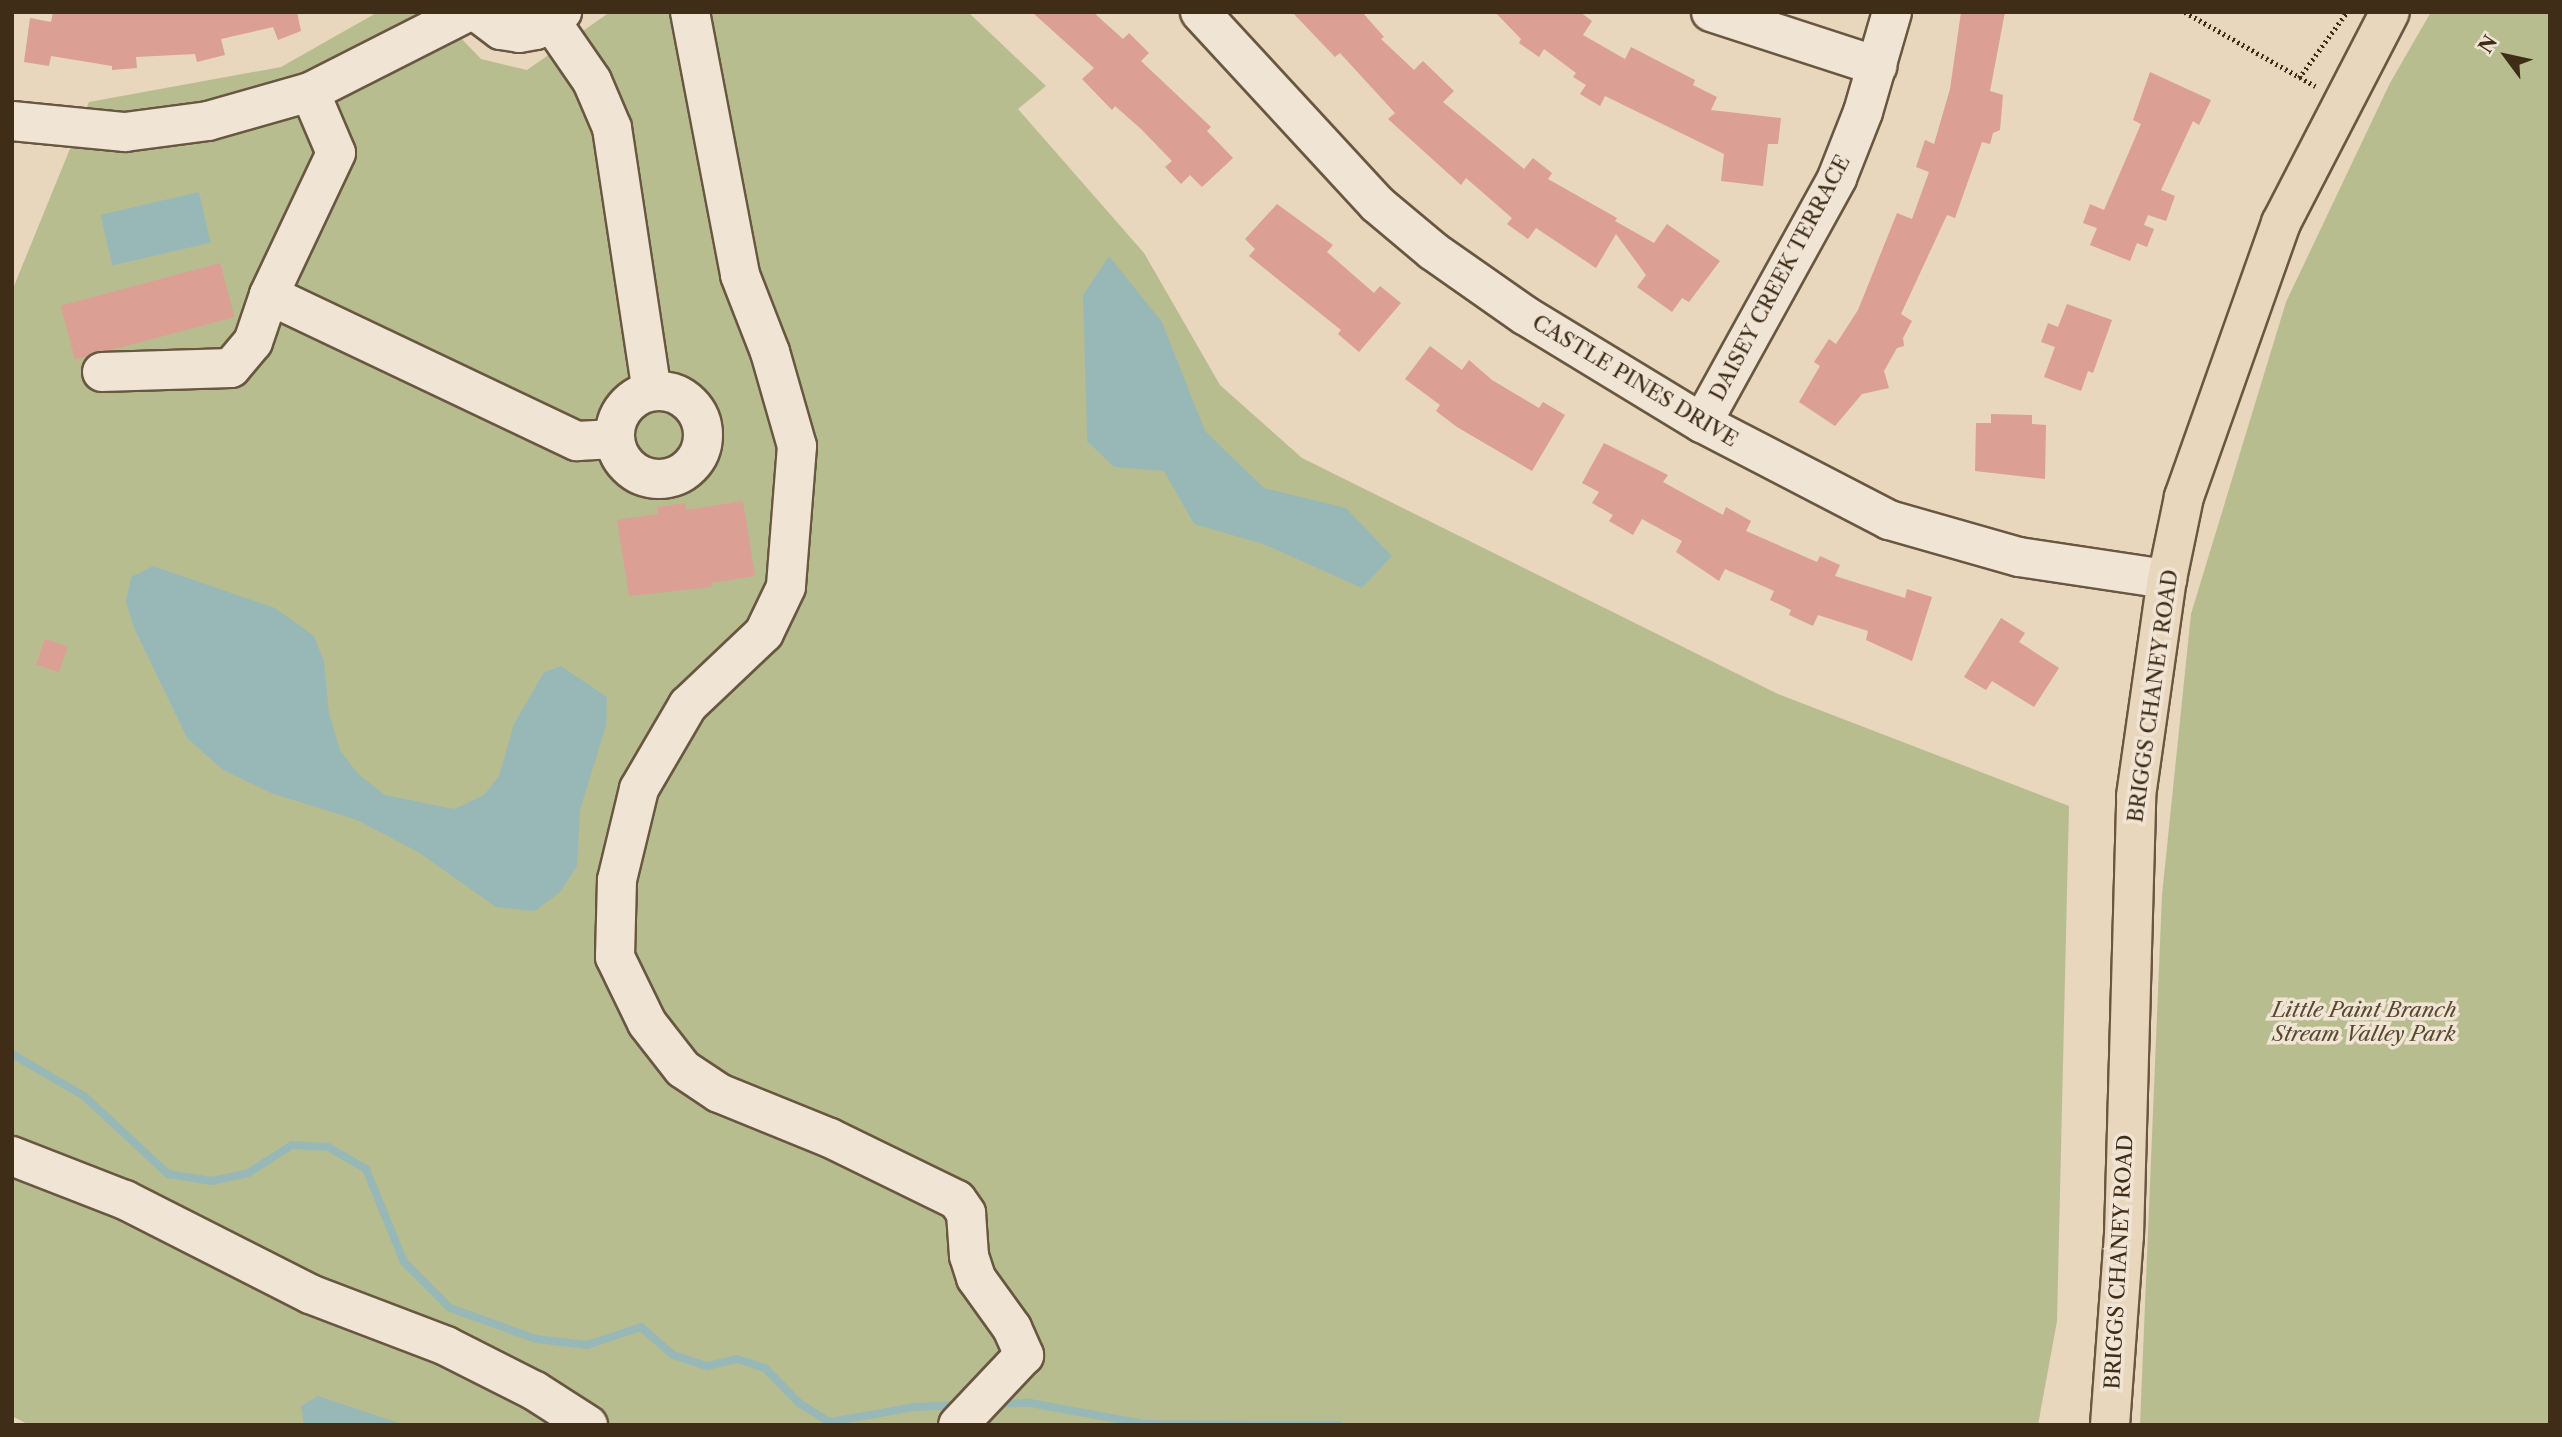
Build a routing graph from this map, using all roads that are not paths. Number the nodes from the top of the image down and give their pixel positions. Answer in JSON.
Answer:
{"nodes":[{"id":1,"x":468,"y":12,"type":"edge"},
{"id":2,"x":477,"y":12,"type":"edge"},
{"id":3,"x":690,"y":12,"type":"edge"},
{"id":4,"x":1199,"y":12,"type":"edge"},
{"id":5,"x":1711,"y":12,"type":"edge"},
{"id":6,"x":1892,"y":12,"type":"edge"},
{"id":7,"x":2390,"y":12,"type":"edge"},
{"id":8,"x":557,"y":17,"type":"edge"},
{"id":9,"x":1877,"y":66,"type":"junction"},
{"id":10,"x":310,"y":92,"type":"junction"},
{"id":11,"x":12,"y":121,"type":"edge"},
{"id":12,"x":269,"y":295,"type":"junction"},
{"id":13,"x":102,"y":372,"type":"dead end"},
{"id":14,"x":652,"y":391,"type":"junction"},
{"id":15,"x":1702,"y":423,"type":"junction"},
{"id":16,"x":615,"y":439,"type":"junction"},
{"id":17,"x":2167,"y":579,"type":"junction"},
{"id":18,"x":12,"y":1156,"type":"edge"},
{"id":19,"x":588,"y":1425,"type":"edge"},
{"id":20,"x":958,"y":1425,"type":"edge"},
{"id":21,"x":2110,"y":1425,"type":"edge"}],
"edges":[{"from":1,"to":10,"type":"street"},
{"from":2,"to":8,"type":"street"},
{"from":3,"to":20,"type":"street"},
{"from":4,"to":15,"type":"street","name":"CASTLE PINES DRIVE"},
{"from":5,"to":9,"type":"street"},
{"from":6,"to":9,"type":"street","name":"DAISEY CREEK TERRACE"},
{"from":7,"to":17,"type":"main road","name":"BRIGGS CHANEY ROAD"},
{"from":8,"to":14,"type":"street"},
{"from":9,"to":15,"type":"street","name":"DAISEY CREEK TERRACE"},
{"from":10,"to":11,"type":"street"},
{"from":10,"to":12,"type":"street"},
{"from":12,"to":13,"type":"street"},
{"from":12,"to":16,"type":"street"},
{"from":14,"to":16,"type":"street"},
{"from":14,"to":16,"type":"street"},
{"from":15,"to":17,"type":"street","name":"CASTLE PINES DRIVE"},
{"from":17,"to":21,"type":"main road","name":"BRIGGS CHANEY ROAD"},
{"from":18,"to":19,"type":"street"}]}
